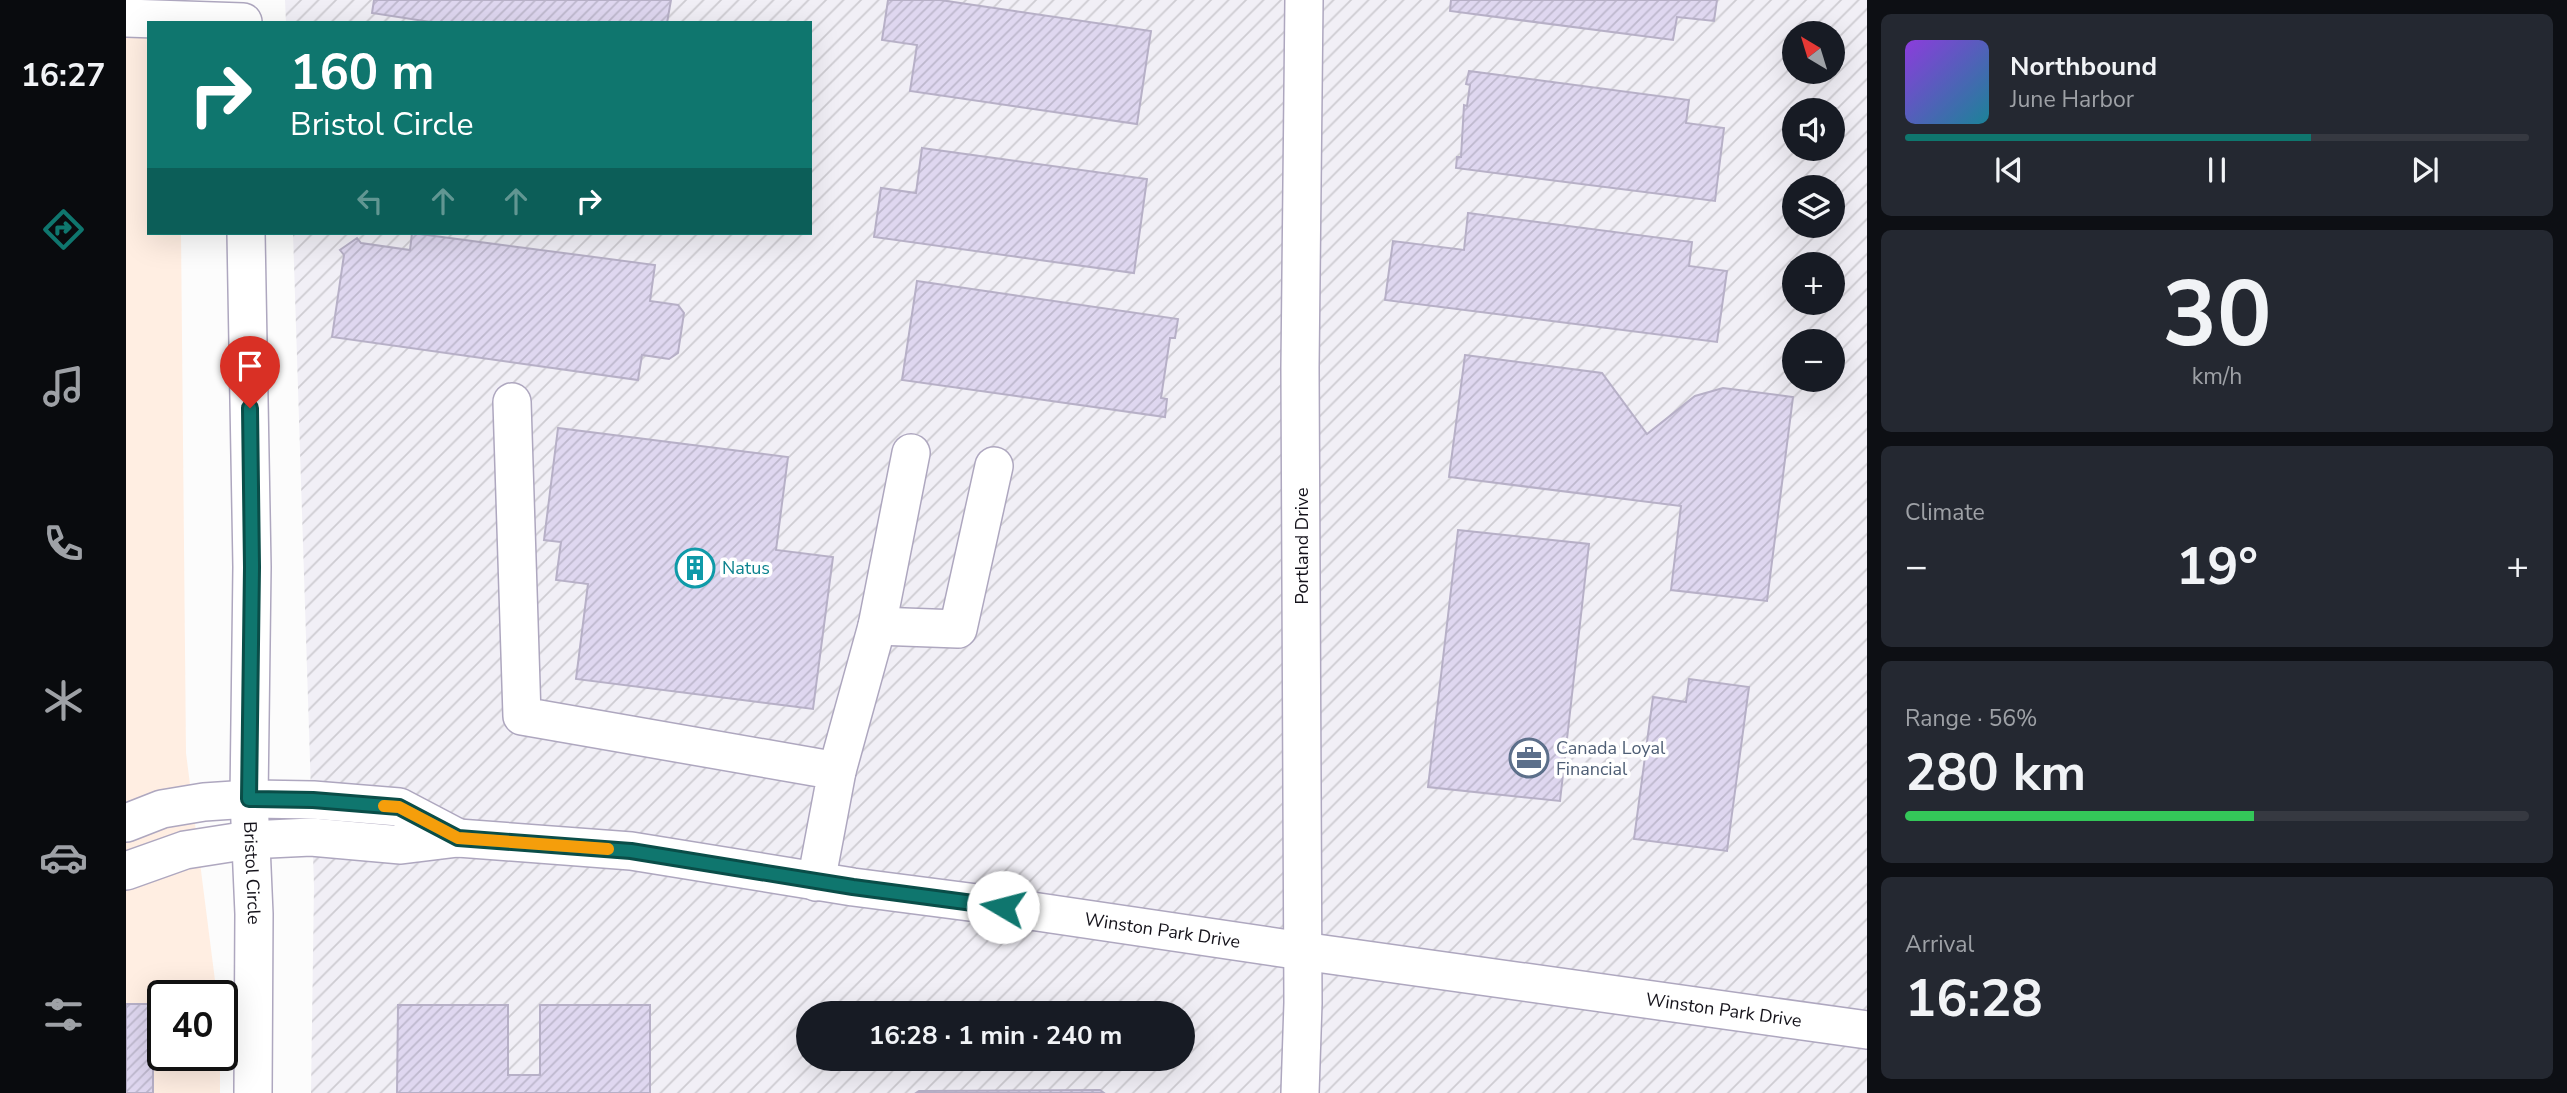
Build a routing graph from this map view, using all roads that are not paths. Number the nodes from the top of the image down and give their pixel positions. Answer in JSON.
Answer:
{"nodes":[{"id":1,"x":1304,"y":0,"type":"edge"},
{"id":2,"x":243,"y":15,"type":"edge"},
{"id":3,"x":126,"y":18,"type":"edge"},
{"id":4,"x":246,"y":235,"type":"edge"},
{"id":5,"x":512,"y":402,"type":"dead end"},
{"id":6,"x":911,"y":453,"type":"dead end"},
{"id":7,"x":994,"y":466,"type":"dead end"},
{"id":8,"x":877,"y":626,"type":"junction"},
{"id":9,"x":837,"y":771,"type":"junction"},
{"id":10,"x":249,"y":799,"type":"junction"},
{"id":11,"x":126,"y":823,"type":"edge"},
{"id":12,"x":458,"y":838,"type":"junction"},
{"id":13,"x":249,"y":841,"type":"junction"},
{"id":14,"x":126,"y":871,"type":"edge"},
{"id":15,"x":816,"y":882,"type":"junction"},
{"id":16,"x":1302,"y":951,"type":"junction"},
{"id":17,"x":1867,"y":1030,"type":"edge"},
{"id":18,"x":253,"y":1093,"type":"edge"},
{"id":19,"x":1300,"y":1093,"type":"edge"}],
"edges":[{"from":1,"to":16,"type":"street","name":"Portland Drive"},
{"from":2,"to":3,"type":"street"},
{"from":4,"to":10,"type":"street","name":"Bristol Circle"},
{"from":5,"to":9,"type":"street"},
{"from":6,"to":8,"type":"street"},
{"from":7,"to":8,"type":"street"},
{"from":8,"to":9,"type":"street"},
{"from":9,"to":15,"type":"street"},
{"from":10,"to":11,"type":"street","name":"Winston Park Drive"},
{"from":10,"to":12,"type":"street","name":"Winston Park Drive"},
{"from":10,"to":13,"type":"street","name":"Bristol Circle"},
{"from":12,"to":13,"type":"street","name":"Winston Park Drive"},
{"from":12,"to":15,"type":"street","name":"Winston Park Drive"},
{"from":13,"to":14,"type":"street","name":"Winston Park Drive"},
{"from":13,"to":18,"type":"street","name":"Bristol Circle"},
{"from":15,"to":16,"type":"street","name":"Winston Park Drive"},
{"from":16,"to":17,"type":"street","name":"Winston Park Drive"},
{"from":16,"to":19,"type":"street","name":"Portland Drive"}]}
